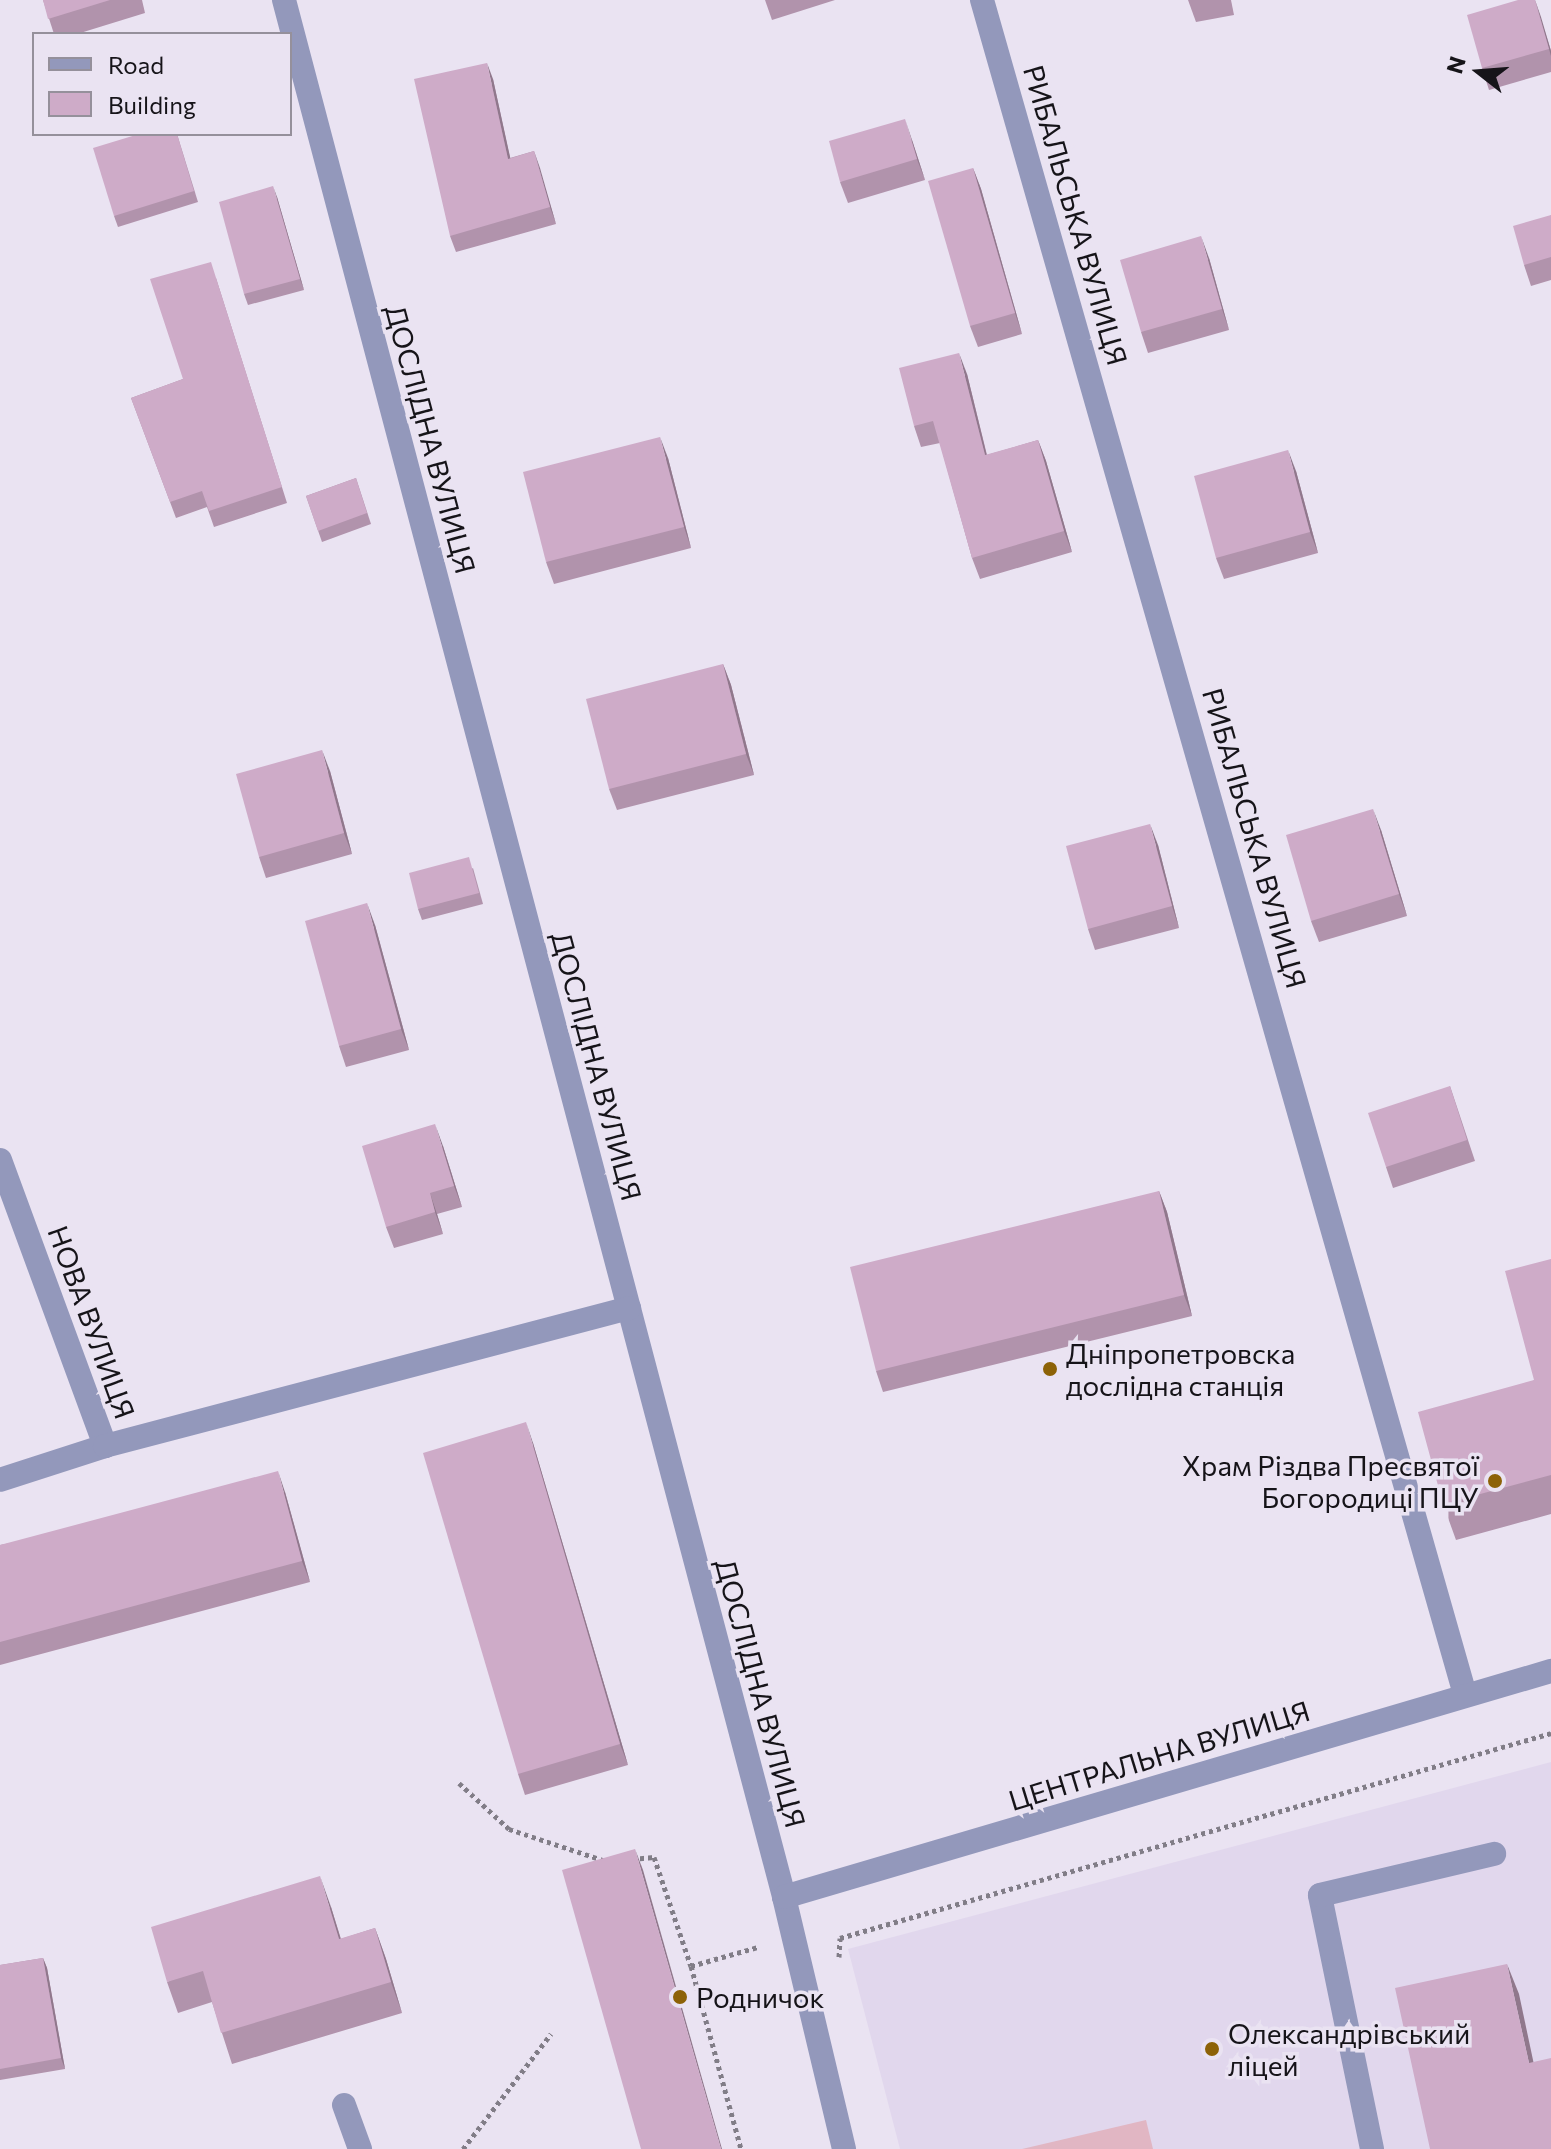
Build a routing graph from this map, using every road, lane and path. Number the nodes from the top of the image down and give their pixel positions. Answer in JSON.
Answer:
{"nodes":[{"id":1,"x":284,"y":0,"type":"edge"},
{"id":2,"x":982,"y":0,"type":"edge"},
{"id":3,"x":0,"y":1160,"type":"edge"},
{"id":4,"x":629,"y":1308,"type":"junction"},
{"id":5,"x":105,"y":1446,"type":"junction"},
{"id":6,"x":0,"y":1480,"type":"edge"},
{"id":7,"x":1551,"y":1671,"type":"edge"},
{"id":8,"x":1465,"y":1694,"type":"junction"},
{"id":9,"x":1551,"y":1733,"type":"edge"},
{"id":10,"x":459,"y":1783,"type":"dead end"},
{"id":11,"x":1494,"y":1854,"type":"dead end"},
{"id":12,"x":622,"y":1860,"type":"edge"},
{"id":13,"x":607,"y":1861,"type":"edge"},
{"id":14,"x":784,"y":1897,"type":"junction"},
{"id":15,"x":794,"y":1937,"type":"junction"},
{"id":16,"x":691,"y":1966,"type":"junction"},
{"id":17,"x":838,"y":1968,"type":"dead end"},
{"id":18,"x":551,"y":2034,"type":"dead end"},
{"id":19,"x":344,"y":2105,"type":"dead end"},
{"id":20,"x":360,"y":2149,"type":"edge"},
{"id":21,"x":463,"y":2149,"type":"edge"},
{"id":22,"x":741,"y":2149,"type":"edge"},
{"id":23,"x":844,"y":2149,"type":"edge"},
{"id":24,"x":1372,"y":2149,"type":"edge"}],
"edges":[{"from":1,"to":4,"type":"street","name":"ДОСЛІДНА ВУЛИЦЯ"},
{"from":2,"to":8,"type":"street","name":"РИБАЛЬСЬКА ВУЛИЦЯ"},
{"from":3,"to":5,"type":"street","name":"НОВА ВУЛИЦЯ"},
{"from":4,"to":5,"type":"street"},
{"from":4,"to":14,"type":"street","name":"ДОСЛІДНА ВУЛИЦЯ"},
{"from":5,"to":6,"type":"street","name":"НОВА ВУЛИЦЯ"},
{"from":7,"to":8,"type":"street","name":"ЦЕНТРАЛЬНА ВУЛИЦЯ"},
{"from":8,"to":14,"type":"street","name":"ЦЕНТРАЛЬНА ВУЛИЦЯ"},
{"from":9,"to":17,"type":"path"},
{"from":10,"to":13,"type":"path"},
{"from":11,"to":24,"type":"street"},
{"from":12,"to":16,"type":"path"},
{"from":14,"to":15,"type":"street","name":"ДОСЛІДНА ВУЛИЦЯ"},
{"from":15,"to":16,"type":"path"},
{"from":15,"to":23,"type":"street","name":"ДОСЛІДНА ВУЛИЦЯ"},
{"from":16,"to":22,"type":"path"},
{"from":18,"to":21,"type":"path"},
{"from":19,"to":20,"type":"street"}]}
